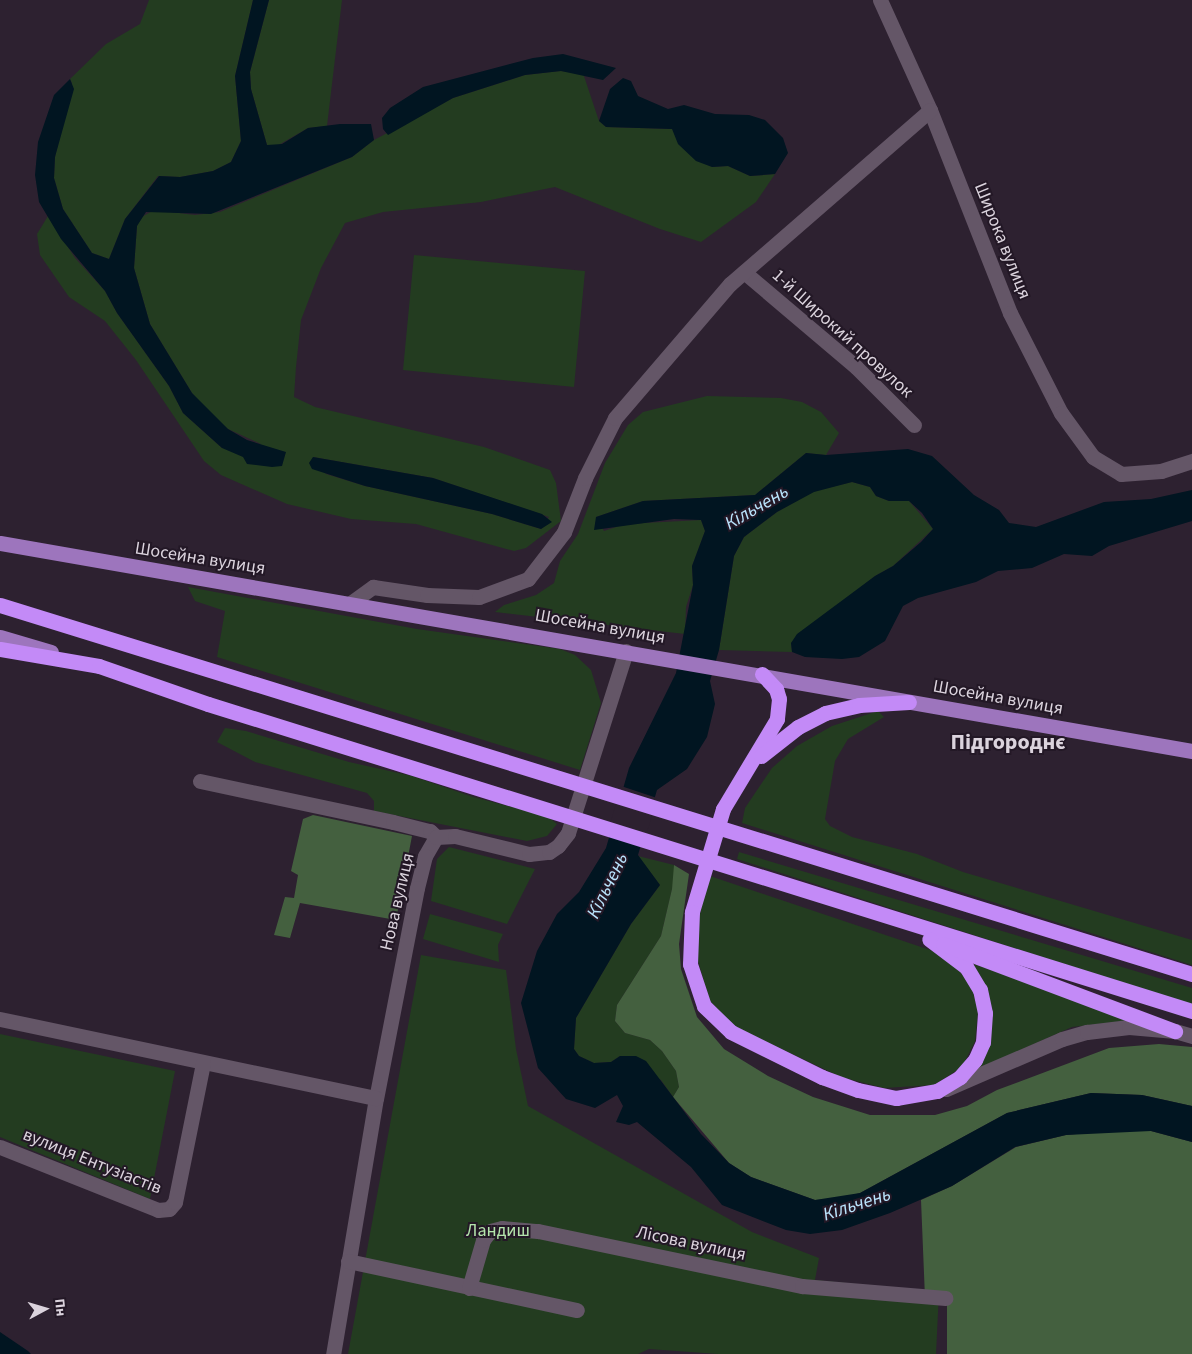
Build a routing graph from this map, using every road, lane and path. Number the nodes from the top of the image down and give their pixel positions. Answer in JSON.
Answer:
{"nodes":[{"id":1,"x":882,"y":1,"type":"edge"},
{"id":2,"x":930,"y":110,"type":"junction"},
{"id":3,"x":744,"y":272,"type":"junction"},
{"id":4,"x":914,"y":425,"type":"dead end"},
{"id":5,"x":1192,"y":461,"type":"edge"},
{"id":6,"x":0,"y":543,"type":"edge"},
{"id":7,"x":352,"y":602,"type":"junction"},
{"id":8,"x":0,"y":606,"type":"edge"},
{"id":9,"x":0,"y":638,"type":"edge"},
{"id":10,"x":626,"y":651,"type":"junction"},
{"id":11,"x":3,"y":652,"type":"edge"},
{"id":12,"x":99,"y":666,"type":"junction"},
{"id":13,"x":762,"y":674,"type":"junction"},
{"id":14,"x":909,"y":702,"type":"junction"},
{"id":15,"x":1190,"y":748,"type":"edge"},
{"id":16,"x":742,"y":774,"type":"junction"},
{"id":17,"x":200,"y":781,"type":"dead end"},
{"id":18,"x":436,"y":837,"type":"junction"},
{"id":19,"x":853,"y":904,"type":"junction"},
{"id":20,"x":930,"y":939,"type":"junction"},
{"id":21,"x":1192,"y":974,"type":"edge"},
{"id":22,"x":1192,"y":1011,"type":"edge"},
{"id":23,"x":0,"y":1019,"type":"edge"},
{"id":24,"x":1175,"y":1031,"type":"junction"},
{"id":25,"x":1192,"y":1036,"type":"edge"},
{"id":26,"x":203,"y":1063,"type":"junction"},
{"id":27,"x":938,"y":1092,"type":"junction"},
{"id":28,"x":376,"y":1098,"type":"junction"},
{"id":29,"x":0,"y":1147,"type":"edge"},
{"id":30,"x":348,"y":1262,"type":"junction"},
{"id":31,"x":470,"y":1288,"type":"junction"},
{"id":32,"x":946,"y":1298,"type":"dead end"},
{"id":33,"x":577,"y":1310,"type":"dead end"},
{"id":34,"x":333,"y":1354,"type":"edge"}],
"edges":[{"from":1,"to":2,"type":"street","name":"Широка вулиця"},
{"from":2,"to":3,"type":"street"},
{"from":2,"to":5,"type":"street","name":"Широка вулиця"},
{"from":3,"to":4,"type":"street","name":"1-й Широкий провулок"},
{"from":3,"to":7,"type":"street"},
{"from":6,"to":7,"type":"main road","name":"Шосейна вулиця"},
{"from":7,"to":10,"type":"main road","name":"Шосейна вулиця"},
{"from":8,"to":21,"type":"highway"},
{"from":9,"to":12,"type":"main road"},
{"from":10,"to":13,"type":"main road","name":"Шосейна вулиця"},
{"from":10,"to":18,"type":"street"},
{"from":11,"to":12,"type":"highway"},
{"from":12,"to":19,"type":"highway"},
{"from":13,"to":14,"type":"main road","name":"Шосейна вулиця"},
{"from":13,"to":16,"type":"highway"},
{"from":14,"to":15,"type":"main road","name":"Шосейна вулиця"},
{"from":14,"to":16,"type":"highway"},
{"from":16,"to":27,"type":"highway"},
{"from":17,"to":18,"type":"street","name":"Нова вулиця"},
{"from":18,"to":28,"type":"street","name":"Нова вулиця"},
{"from":19,"to":20,"type":"highway"},
{"from":19,"to":22,"type":"highway"},
{"from":20,"to":24,"type":"highway"},
{"from":20,"to":27,"type":"highway"},
{"from":23,"to":26,"type":"street"},
{"from":24,"to":25,"type":"street"},
{"from":24,"to":27,"type":"street"},
{"from":26,"to":28,"type":"street"},
{"from":26,"to":29,"type":"street","name":"вулиця Ентузіастів"},
{"from":28,"to":30,"type":"street","name":"Нова вулиця"},
{"from":30,"to":31,"type":"street"},
{"from":30,"to":34,"type":"street","name":"Нова вулиця"},
{"from":31,"to":32,"type":"street","name":"Лісова вулиця"},
{"from":31,"to":33,"type":"street"}]}
